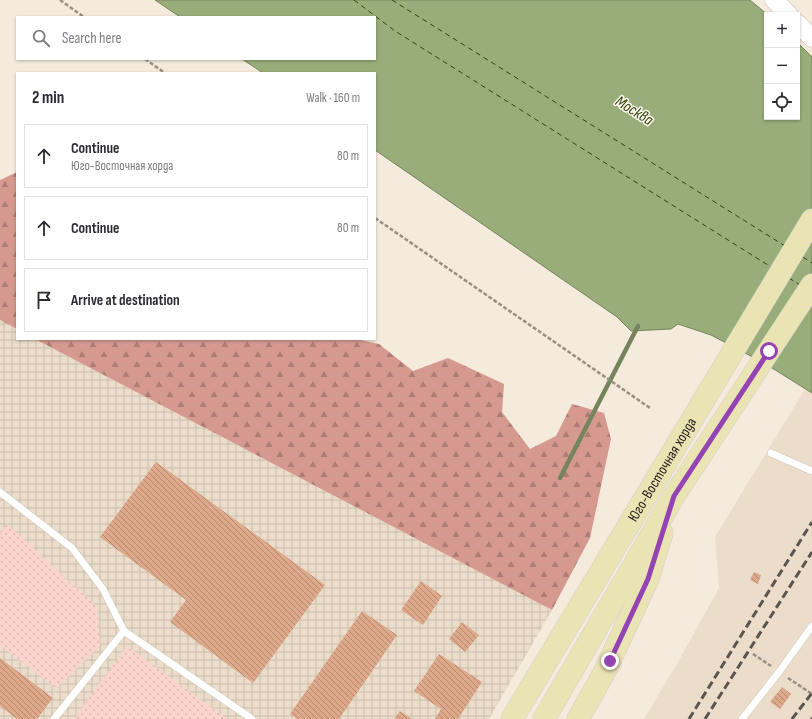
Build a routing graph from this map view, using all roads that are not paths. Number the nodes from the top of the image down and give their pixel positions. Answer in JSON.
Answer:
{"nodes":[{"id":1,"x":774,"y":0,"type":"edge"},
{"id":2,"x":786,"y":12,"type":"edge"},
{"id":3,"x":800,"y":26,"type":"edge"},
{"id":4,"x":812,"y":38,"type":"edge"},
{"id":5,"x":812,"y":220,"type":"edge"},
{"id":6,"x":812,"y":285,"type":"edge"},
{"id":7,"x":771,"y":453,"type":"dead end"},
{"id":8,"x":812,"y":471,"type":"edge"},
{"id":9,"x":0,"y":492,"type":"edge"},
{"id":10,"x":674,"y":496,"type":"junction"},
{"id":11,"x":812,"y":626,"type":"edge"},
{"id":12,"x":124,"y":631,"type":"junction"},
{"id":13,"x":54,"y":719,"type":"edge"},
{"id":14,"x":252,"y":719,"type":"edge"},
{"id":15,"x":512,"y":719,"type":"edge"},
{"id":16,"x":544,"y":719,"type":"edge"},
{"id":17,"x":578,"y":719,"type":"edge"},
{"id":18,"x":742,"y":719,"type":"edge"}],
"edges":[{"from":1,"to":2,"type":"street"},
{"from":3,"to":4,"type":"street"},
{"from":5,"to":15,"type":"main road","name":"Юго-Восточная хорда"},
{"from":6,"to":10,"type":"main road","name":"Юго-Восточная хорда"},
{"from":7,"to":8,"type":"lane"},
{"from":9,"to":12,"type":"lane"},
{"from":10,"to":16,"type":"main road","name":"Юго-Восточная хорда"},
{"from":10,"to":17,"type":"main road"},
{"from":11,"to":18,"type":"lane"},
{"from":12,"to":13,"type":"lane"},
{"from":12,"to":14,"type":"lane"}]}
